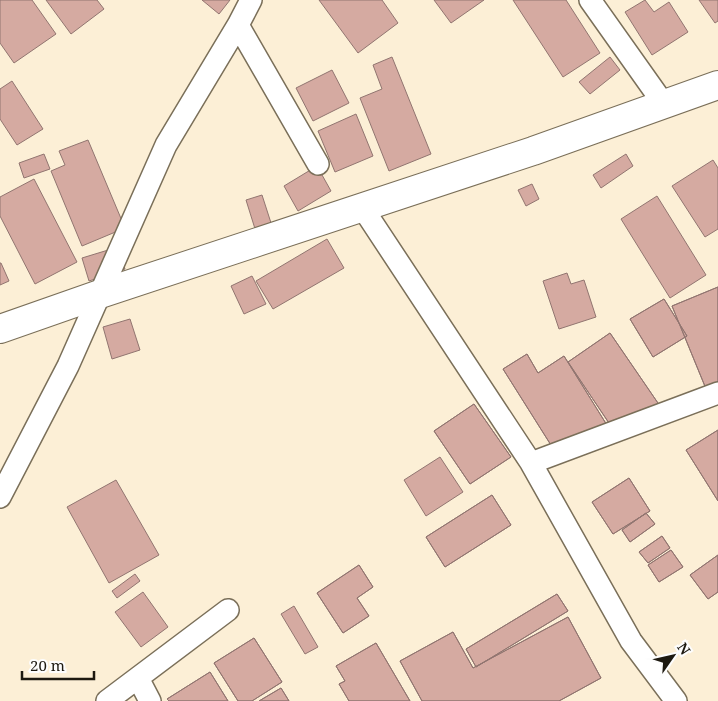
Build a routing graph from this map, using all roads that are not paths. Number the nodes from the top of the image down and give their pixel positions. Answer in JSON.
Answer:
{"nodes":[{"id":1,"x":251,"y":0,"type":"edge"},
{"id":2,"x":590,"y":0,"type":"edge"},
{"id":3,"x":238,"y":25,"type":"junction"},
{"id":4,"x":718,"y":84,"type":"edge"},
{"id":5,"x":663,"y":103,"type":"junction"},
{"id":6,"x":318,"y":164,"type":"dead end"},
{"id":7,"x":362,"y":207,"type":"junction"},
{"id":8,"x":100,"y":294,"type":"junction"},
{"id":9,"x":0,"y":329,"type":"edge"},
{"id":10,"x":718,"y":392,"type":"edge"},
{"id":11,"x":532,"y":463,"type":"junction"},
{"id":12,"x":0,"y":497,"type":"edge"},
{"id":13,"x":228,"y":610,"type":"dead end"},
{"id":14,"x":138,"y":678,"type":"junction"},
{"id":15,"x":108,"y":701,"type":"edge"},
{"id":16,"x":150,"y":701,"type":"edge"},
{"id":17,"x":676,"y":701,"type":"edge"}],
"edges":[{"from":1,"to":3,"type":"street"},
{"from":2,"to":5,"type":"street"},
{"from":3,"to":6,"type":"street"},
{"from":3,"to":8,"type":"street"},
{"from":4,"to":5,"type":"main road"},
{"from":5,"to":7,"type":"main road"},
{"from":7,"to":8,"type":"main road"},
{"from":7,"to":11,"type":"street"},
{"from":8,"to":9,"type":"main road"},
{"from":8,"to":12,"type":"street"},
{"from":10,"to":11,"type":"street"},
{"from":11,"to":17,"type":"street"},
{"from":13,"to":14,"type":"street"},
{"from":14,"to":15,"type":"street"},
{"from":14,"to":16,"type":"street"}]}
